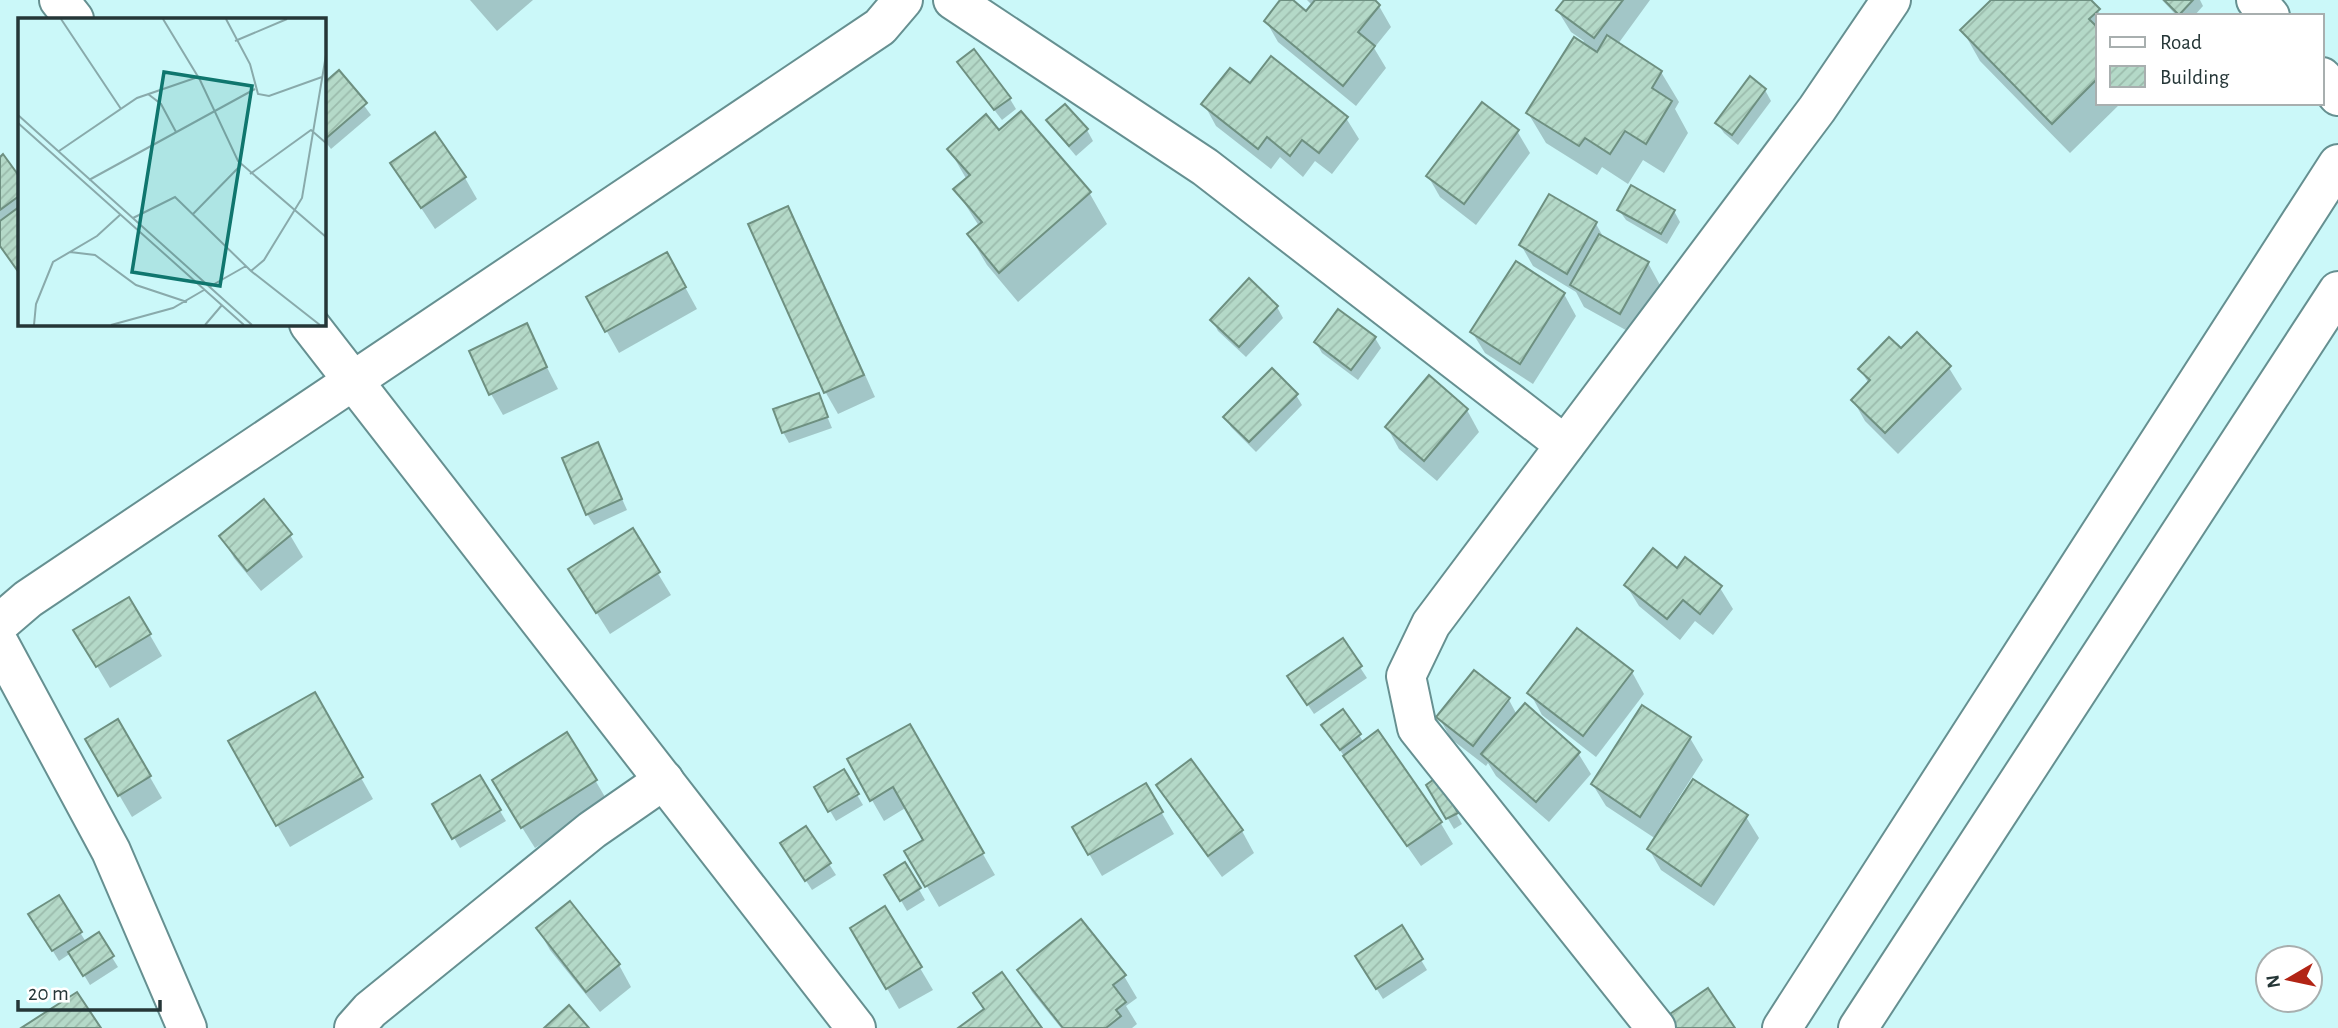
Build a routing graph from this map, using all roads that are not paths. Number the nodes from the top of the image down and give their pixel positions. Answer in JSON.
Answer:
{"nodes":[{"id":1,"x":59,"y":0,"type":"edge"},
{"id":2,"x":903,"y":0,"type":"edge"},
{"id":3,"x":953,"y":0,"type":"edge"},
{"id":4,"x":1891,"y":0,"type":"edge"},
{"id":5,"x":2256,"y":0,"type":"edge"},
{"id":6,"x":2268,"y":14,"type":"edge"},
{"id":7,"x":73,"y":18,"type":"edge"},
{"id":8,"x":2324,"y":80,"type":"edge"},
{"id":9,"x":2338,"y":96,"type":"edge"},
{"id":10,"x":2338,"y":164,"type":"edge"},
{"id":11,"x":2338,"y":291,"type":"edge"},
{"id":12,"x":311,"y":326,"type":"edge"},
{"id":13,"x":352,"y":379,"type":"junction"},
{"id":14,"x":1565,"y":445,"type":"junction"},
{"id":15,"x":0,"y":623,"type":"edge"},
{"id":16,"x":0,"y":645,"type":"edge"},
{"id":17,"x":664,"y":780,"type":"junction"},
{"id":18,"x":187,"y":1028,"type":"edge"},
{"id":19,"x":354,"y":1028,"type":"edge"},
{"id":20,"x":856,"y":1028,"type":"edge"},
{"id":21,"x":1656,"y":1028,"type":"edge"},
{"id":22,"x":1782,"y":1028,"type":"edge"},
{"id":23,"x":1858,"y":1028,"type":"edge"}],
"edges":[{"from":1,"to":7,"type":"street"},
{"from":2,"to":13,"type":"street"},
{"from":3,"to":14,"type":"street"},
{"from":4,"to":14,"type":"street"},
{"from":5,"to":6,"type":"street"},
{"from":8,"to":9,"type":"street"},
{"from":10,"to":22,"type":"street"},
{"from":11,"to":23,"type":"street"},
{"from":12,"to":13,"type":"street"},
{"from":13,"to":15,"type":"street"},
{"from":13,"to":17,"type":"street"},
{"from":14,"to":21,"type":"street"},
{"from":16,"to":18,"type":"street"},
{"from":17,"to":19,"type":"street"},
{"from":17,"to":20,"type":"street"}]}
